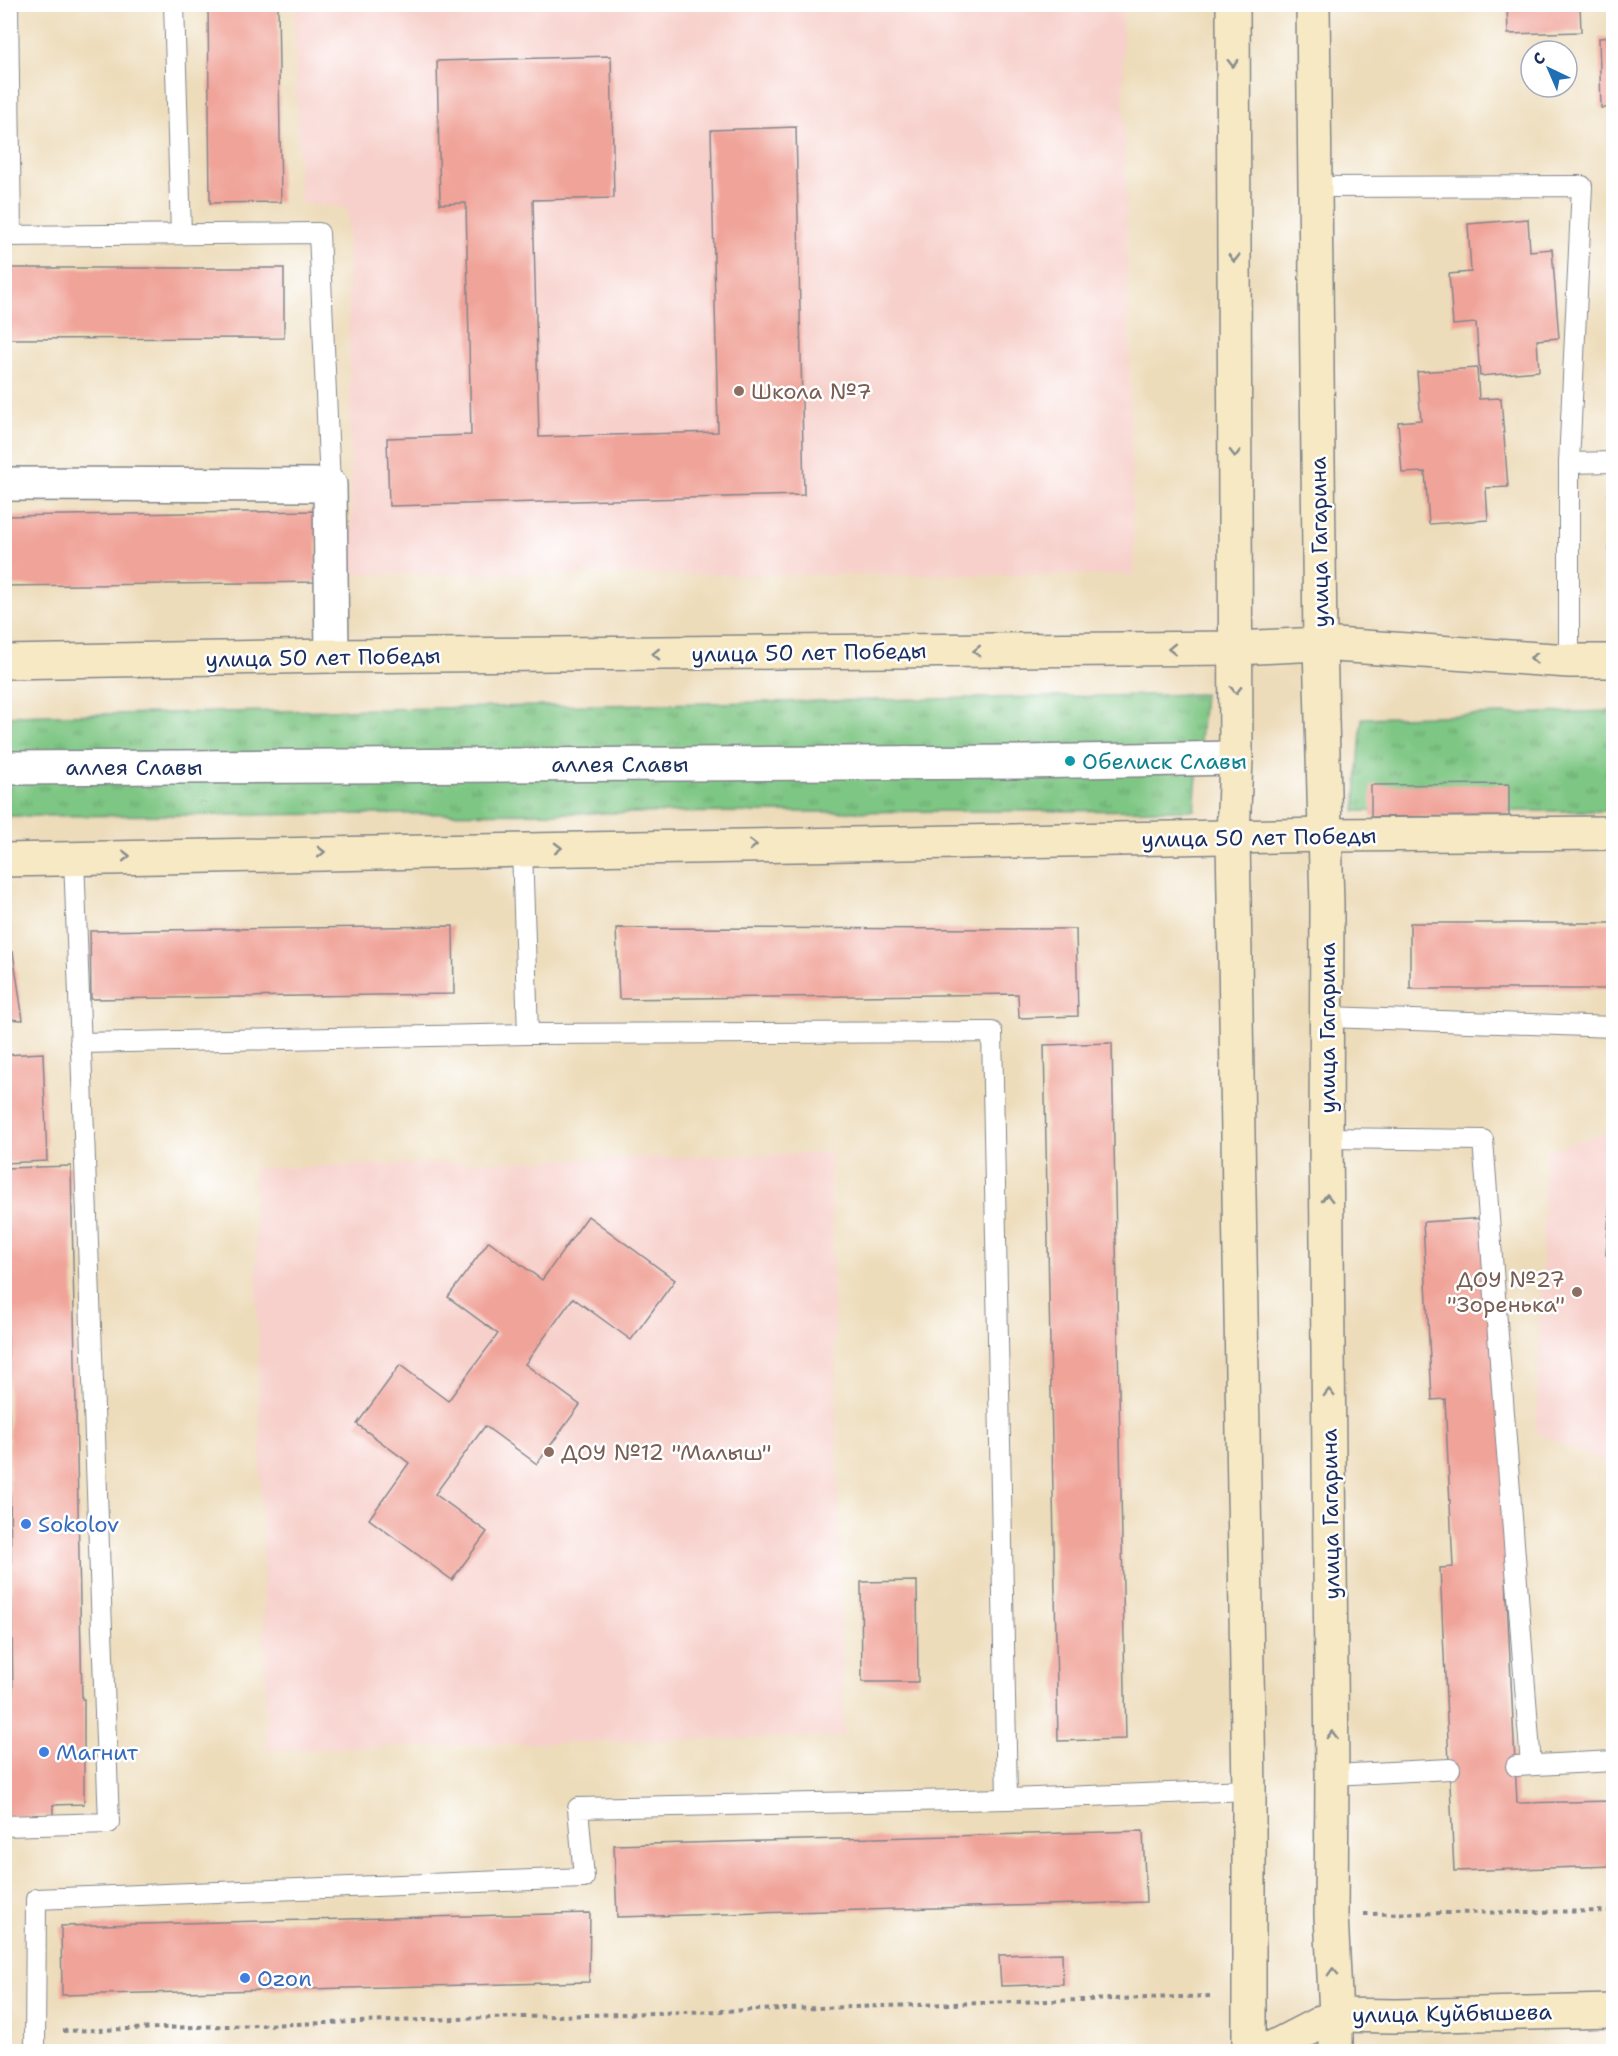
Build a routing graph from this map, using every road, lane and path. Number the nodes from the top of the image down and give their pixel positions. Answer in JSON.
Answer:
{"nodes":[{"id":1,"x":8,"y":4,"type":"edge"},
{"id":2,"x":174,"y":4,"type":"edge"},
{"id":3,"x":1233,"y":4,"type":"edge"},
{"id":4,"x":1312,"y":4,"type":"edge"},
{"id":5,"x":1315,"y":187,"type":"junction"},
{"id":6,"x":181,"y":234,"type":"junction"},
{"id":7,"x":8,"y":236,"type":"edge"},
{"id":8,"x":1614,"y":462,"type":"edge"},
{"id":9,"x":1569,"y":463,"type":"junction"},
{"id":10,"x":4,"y":484,"type":"edge"},
{"id":11,"x":330,"y":485,"type":"junction"},
{"id":12,"x":1320,"y":644,"type":"junction"},
{"id":13,"x":1235,"y":648,"type":"junction"},
{"id":14,"x":332,"y":656,"type":"junction"},
{"id":15,"x":1569,"y":661,"type":"junction"},
{"id":16,"x":1614,"y":661,"type":"edge"},
{"id":17,"x":4,"y":663,"type":"edge"},
{"id":18,"x":1236,"y":758,"type":"junction"},
{"id":19,"x":4,"y":768,"type":"edge"},
{"id":20,"x":1614,"y":833,"type":"edge"},
{"id":21,"x":1326,"y":835,"type":"junction"},
{"id":22,"x":1233,"y":837,"type":"junction"},
{"id":23,"x":522,"y":849,"type":"junction"},
{"id":24,"x":74,"y":857,"type":"junction"},
{"id":25,"x":4,"y":860,"type":"edge"},
{"id":26,"x":1328,"y":1017,"type":"junction"},
{"id":27,"x":1614,"y":1027,"type":"edge"},
{"id":28,"x":528,"y":1034,"type":"junction"},
{"id":29,"x":80,"y":1043,"type":"junction"},
{"id":30,"x":1326,"y":1138,"type":"junction"},
{"id":31,"x":1614,"y":1761,"type":"edge"},
{"id":32,"x":1450,"y":1770,"type":"dead end"},
{"id":33,"x":1332,"y":1775,"type":"junction"},
{"id":34,"x":1249,"y":1790,"type":"junction"},
{"id":35,"x":1007,"y":1799,"type":"junction"},
{"id":36,"x":4,"y":1826,"type":"edge"},
{"id":37,"x":1614,"y":1911,"type":"edge"},
{"id":38,"x":1331,"y":1915,"type":"junction"},
{"id":39,"x":1220,"y":1996,"type":"dead end"},
{"id":40,"x":1614,"y":2011,"type":"edge"},
{"id":41,"x":1336,"y":2015,"type":"junction"},
{"id":42,"x":35,"y":2042,"type":"edge"},
{"id":43,"x":1249,"y":2052,"type":"edge"},
{"id":44,"x":1264,"y":2052,"type":"edge"},
{"id":45,"x":1336,"y":2052,"type":"edge"}],
"edges":[{"from":1,"to":7,"type":"lane"},
{"from":2,"to":6,"type":"lane"},
{"from":3,"to":13,"type":"street","one_way":true},
{"from":4,"to":5,"type":"street","name":"улица Гагарина"},
{"from":5,"to":9,"type":"lane"},
{"from":5,"to":12,"type":"street","name":"улица Гагарина"},
{"from":6,"to":7,"type":"lane"},
{"from":6,"to":11,"type":"lane"},
{"from":8,"to":9,"type":"lane"},
{"from":9,"to":15,"type":"lane"},
{"from":10,"to":11,"type":"street"},
{"from":11,"to":14,"type":"street"},
{"from":12,"to":13,"type":"street","name":"улица 50 лет Победы"},
{"from":15,"to":12,"type":"street","name":"улица 50 лет Победы","one_way":true},
{"from":12,"to":21,"type":"street","name":"улица Гагарина"},
{"from":13,"to":14,"type":"street","name":"улица 50 лет Победы","one_way":true},
{"from":13,"to":18,"type":"street","one_way":true},
{"from":14,"to":17,"type":"street","name":"улица 50 лет Победы"},
{"from":15,"to":16,"type":"street","name":"улица 50 лет Победы"},
{"from":18,"to":19,"type":"street","name":"аллея Славы"},
{"from":18,"to":22,"type":"street"},
{"from":20,"to":21,"type":"street","name":"улица 50 лет Победы"},
{"from":21,"to":22,"type":"street","name":"улица 50 лет Победы"},
{"from":21,"to":26,"type":"street","name":"улица Гагарина"},
{"from":23,"to":22,"type":"street","name":"улица 50 лет Победы","one_way":true},
{"from":22,"to":34,"type":"street"},
{"from":24,"to":23,"type":"street","name":"улица 50 лет Победы","one_way":true},
{"from":23,"to":28,"type":"lane"},
{"from":24,"to":25,"type":"street","name":"улица 50 лет Победы"},
{"from":24,"to":29,"type":"lane"},
{"from":26,"to":27,"type":"lane"},
{"from":26,"to":30,"type":"street","name":"улица Гагарина"},
{"from":28,"to":29,"type":"lane"},
{"from":28,"to":35,"type":"lane"},
{"from":29,"to":36,"type":"lane"},
{"from":30,"to":31,"type":"lane"},
{"from":33,"to":30,"type":"street","name":"улица Гагарина","one_way":true},
{"from":32,"to":33,"type":"lane"},
{"from":33,"to":38,"type":"street","name":"улица Гагарина"},
{"from":34,"to":35,"type":"lane"},
{"from":34,"to":43,"type":"street"},
{"from":35,"to":42,"type":"lane"},
{"from":37,"to":38,"type":"path"},
{"from":41,"to":38,"type":"street","name":"улица Гагарина","one_way":true},
{"from":39,"to":42,"type":"path"},
{"from":40,"to":41,"type":"street","name":"улица Куйбышева"},
{"from":41,"to":44,"type":"street","name":"улица Куйбышева"},
{"from":41,"to":45,"type":"street","name":"улица Гагарина"}]}
